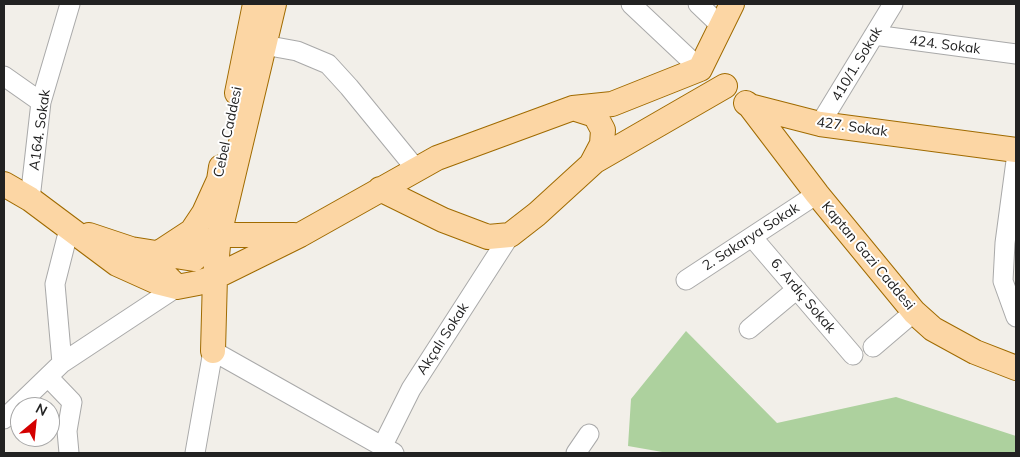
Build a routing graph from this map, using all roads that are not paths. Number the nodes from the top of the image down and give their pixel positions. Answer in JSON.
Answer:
{"nodes":[{"id":1,"x":70,"y":4,"type":"edge"},
{"id":2,"x":255,"y":4,"type":"edge"},
{"id":3,"x":274,"y":4,"type":"edge"},
{"id":4,"x":631,"y":4,"type":"edge"},
{"id":5,"x":698,"y":4,"type":"edge"},
{"id":6,"x":732,"y":4,"type":"edge"},
{"id":7,"x":893,"y":4,"type":"edge"},
{"id":8,"x":720,"y":25,"type":"junction"},
{"id":9,"x":874,"y":35,"type":"junction"},
{"id":10,"x":264,"y":45,"type":"junction"},
{"id":11,"x":1016,"y":54,"type":"edge"},
{"id":12,"x":700,"y":69,"type":"junction"},
{"id":13,"x":4,"y":76,"type":"edge"},
{"id":14,"x":724,"y":86,"type":"junction"},
{"id":15,"x":41,"y":102,"type":"junction"},
{"id":16,"x":750,"y":106,"type":"junction"},
{"id":17,"x":573,"y":108,"type":"junction"},
{"id":18,"x":820,"y":124,"type":"junction"},
{"id":19,"x":1016,"y":150,"type":"edge"},
{"id":20,"x":1016,"y":161,"type":"edge"},
{"id":21,"x":592,"y":163,"type":"junction"},
{"id":22,"x":416,"y":169,"type":"junction"},
{"id":23,"x":4,"y":184,"type":"edge"},
{"id":24,"x":380,"y":189,"type":"junction"},
{"id":25,"x":817,"y":194,"type":"junction"},
{"id":26,"x":30,"y":199,"type":"junction"},
{"id":27,"x":69,"y":228,"type":"junction"},
{"id":28,"x":300,"y":235,"type":"junction"},
{"id":29,"x":510,"y":235,"type":"junction"},
{"id":30,"x":219,"y":236,"type":"junction"},
{"id":31,"x":752,"y":237,"type":"junction"},
{"id":32,"x":1011,"y":243,"type":"edge"},
{"id":33,"x":157,"y":254,"type":"junction"},
{"id":34,"x":215,"y":277,"type":"junction"},
{"id":35,"x":686,"y":280,"type":"dead end"},
{"id":36,"x":177,"y":287,"type":"junction"},
{"id":37,"x":797,"y":289,"type":"junction"},
{"id":38,"x":914,"y":312,"type":"junction"},
{"id":39,"x":1016,"y":317,"type":"edge"},
{"id":40,"x":749,"y":329,"type":"dead end"},
{"id":41,"x":873,"y":347,"type":"dead end"},
{"id":42,"x":213,"y":351,"type":"junction"},
{"id":43,"x":853,"y":354,"type":"dead end"},
{"id":44,"x":62,"y":363,"type":"junction"},
{"id":45,"x":1016,"y":368,"type":"edge"},
{"id":46,"x":48,"y":377,"type":"junction"},
{"id":47,"x":4,"y":419,"type":"edge"},
{"id":48,"x":589,"y":434,"type":"dead end"},
{"id":49,"x":388,"y":450,"type":"edge"},
{"id":50,"x":69,"y":453,"type":"edge"},
{"id":51,"x":195,"y":453,"type":"edge"},
{"id":52,"x":576,"y":453,"type":"edge"}],
"edges":[{"from":1,"to":15,"type":"street","name":"A164. Sokak"},
{"from":2,"to":33,"type":"main road","name":"Cebel Caddesi"},
{"from":3,"to":10,"type":"main road","name":"Cebel Caddesi"},
{"from":4,"to":12,"type":"street"},
{"from":5,"to":8,"type":"street"},
{"from":6,"to":8,"type":"main road"},
{"from":7,"to":9,"type":"street","name":"410/1. Sokak"},
{"from":8,"to":12,"type":"main road"},
{"from":9,"to":11,"type":"street","name":"424. Sokak"},
{"from":9,"to":18,"type":"street","name":"410/1. Sokak"},
{"from":10,"to":22,"type":"street"},
{"from":10,"to":30,"type":"main road","name":"Cebel Caddesi"},
{"from":12,"to":14,"type":"main road","name":"427. Sokak"},
{"from":12,"to":17,"type":"main road"},
{"from":13,"to":15,"type":"street"},
{"from":14,"to":16,"type":"main road","name":"427. Sokak"},
{"from":14,"to":21,"type":"main road"},
{"from":15,"to":26,"type":"street","name":"A164. Sokak"},
{"from":16,"to":18,"type":"main road","name":"427. Sokak"},
{"from":16,"to":25,"type":"main road","name":"Kaptan Gazi Caddesi"},
{"from":17,"to":21,"type":"main road"},
{"from":17,"to":22,"type":"main road"},
{"from":18,"to":19,"type":"main road","name":"427. Sokak"},
{"from":20,"to":32,"type":"street"},
{"from":21,"to":29,"type":"main road"},
{"from":22,"to":24,"type":"main road"},
{"from":23,"to":26,"type":"main road"},
{"from":24,"to":28,"type":"main road"},
{"from":24,"to":29,"type":"main road"},
{"from":25,"to":31,"type":"street","name":"2. Sakarya Sokak"},
{"from":25,"to":38,"type":"main road","name":"Kaptan Gazi Caddesi"},
{"from":26,"to":27,"type":"main road"},
{"from":27,"to":33,"type":"main road"},
{"from":27,"to":36,"type":"main road"},
{"from":27,"to":44,"type":"street"},
{"from":28,"to":30,"type":"main road"},
{"from":28,"to":34,"type":"main road"},
{"from":29,"to":49,"type":"street","name":"Akçalı Sokak"},
{"from":30,"to":33,"type":"main road"},
{"from":30,"to":34,"type":"main road","name":"Cebel Caddesi"},
{"from":31,"to":35,"type":"street","name":"2. Sakarya Sokak"},
{"from":31,"to":37,"type":"street","name":"6. Ardıç Sokak"},
{"from":32,"to":39,"type":"street"},
{"from":33,"to":36,"type":"main road"},
{"from":34,"to":36,"type":"main road"},
{"from":34,"to":42,"type":"main road","name":"Cebel Caddesi"},
{"from":36,"to":44,"type":"street"},
{"from":37,"to":40,"type":"street"},
{"from":37,"to":43,"type":"street","name":"6. Ardıç Sokak"},
{"from":38,"to":41,"type":"street"},
{"from":38,"to":45,"type":"main road","name":"Kaptan Gazi Caddesi"},
{"from":42,"to":49,"type":"street"},
{"from":42,"to":51,"type":"street"},
{"from":44,"to":46,"type":"street"},
{"from":46,"to":47,"type":"street"},
{"from":46,"to":50,"type":"street"},
{"from":48,"to":52,"type":"street"}]}
